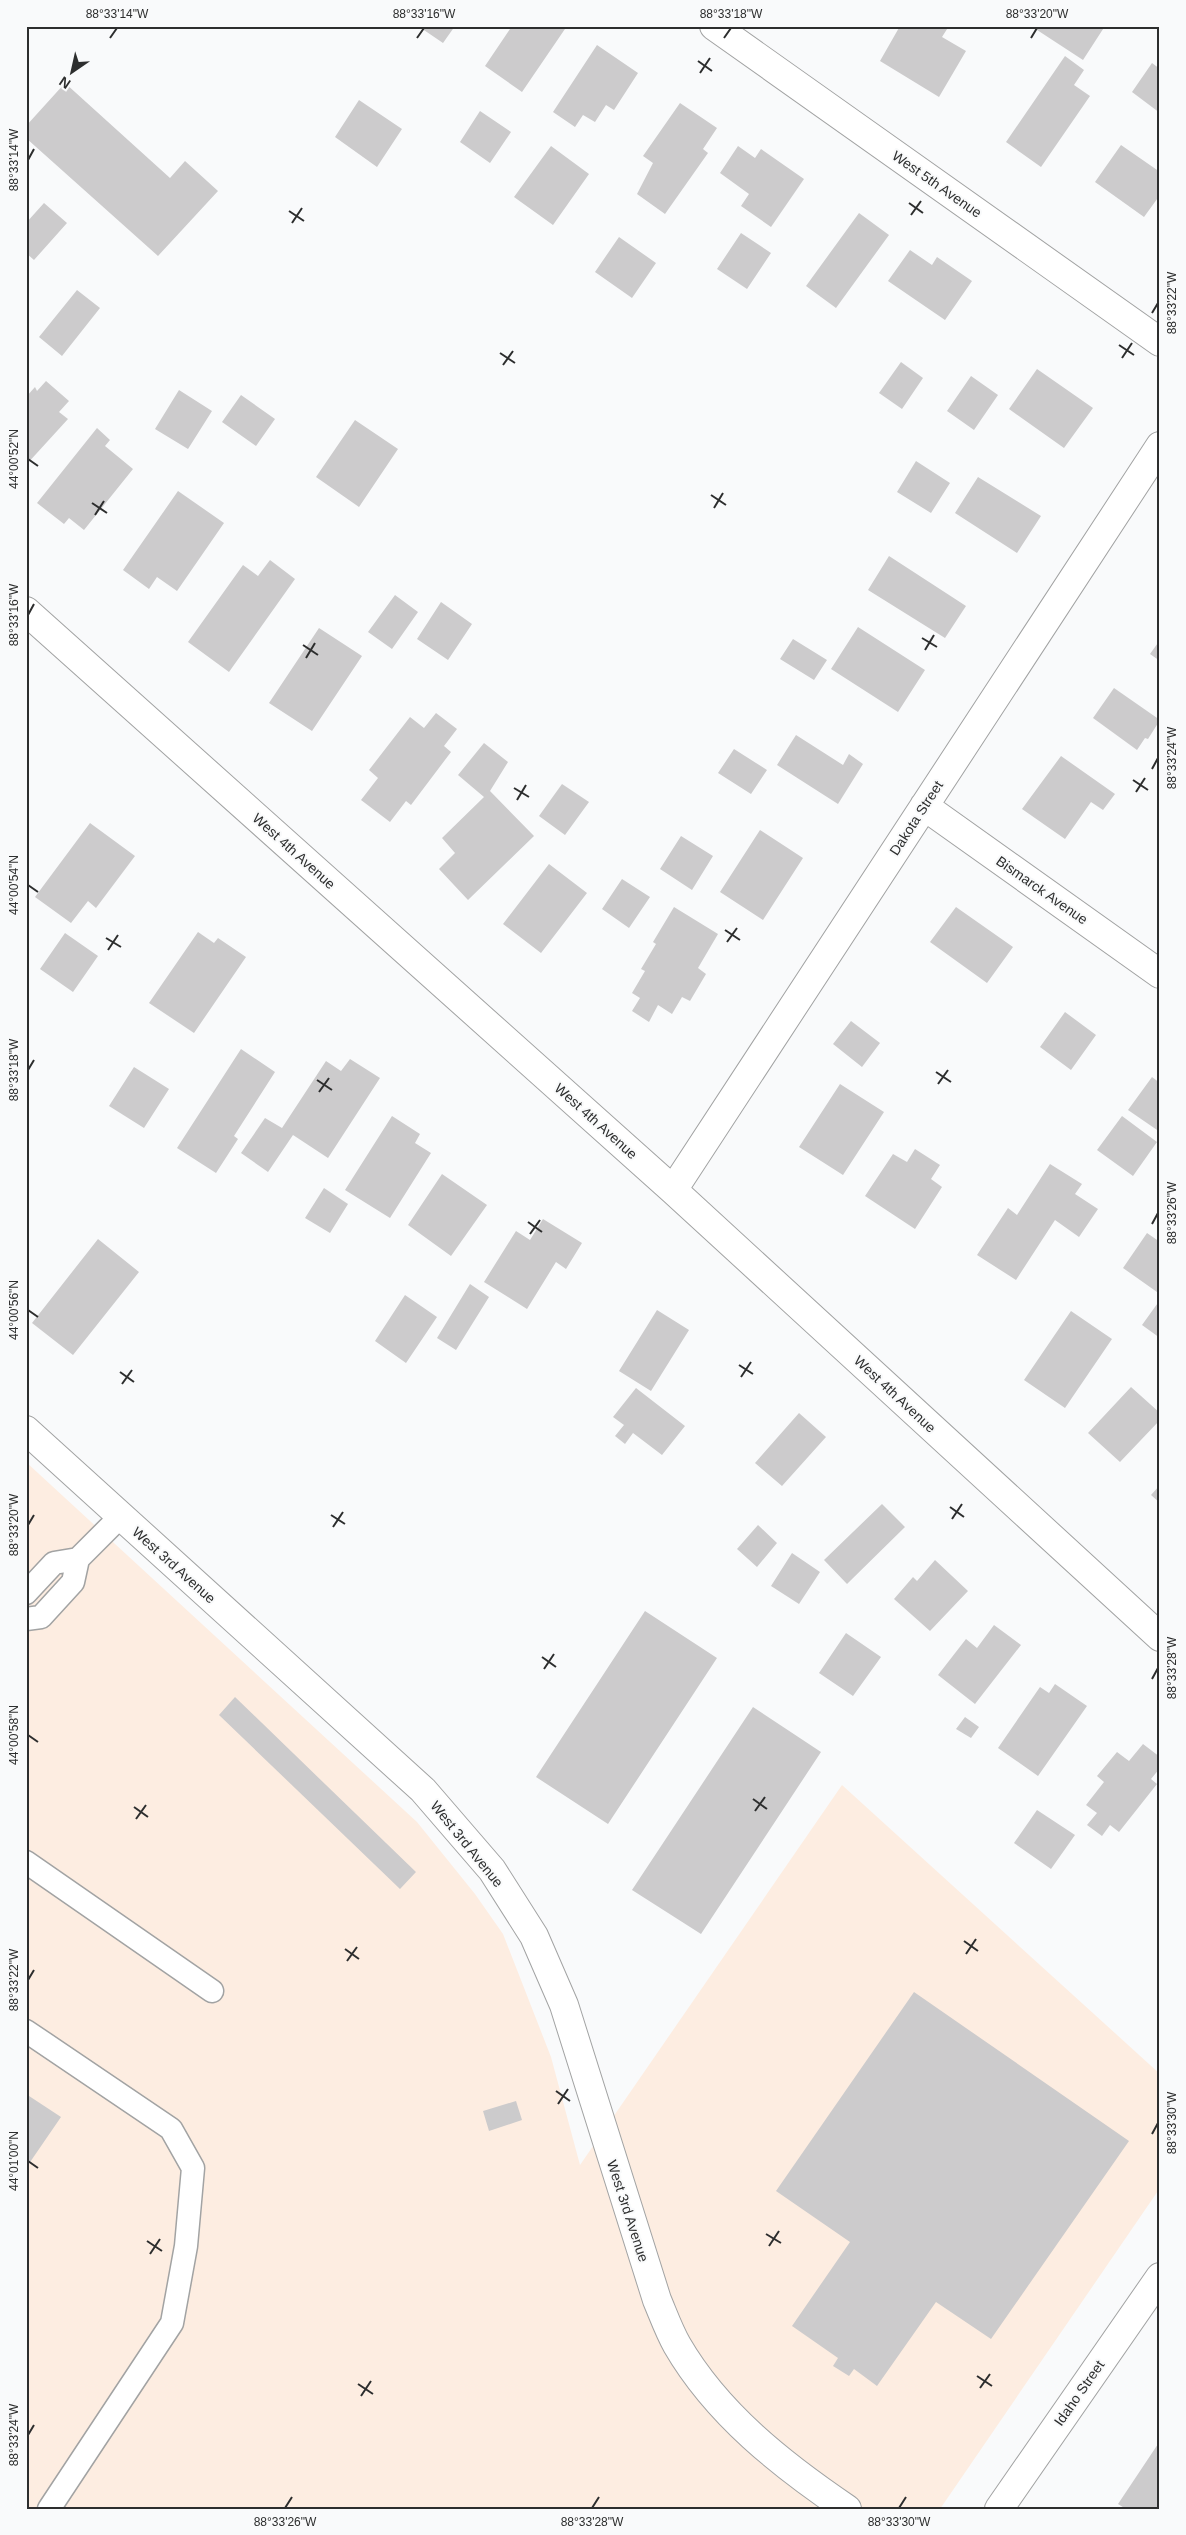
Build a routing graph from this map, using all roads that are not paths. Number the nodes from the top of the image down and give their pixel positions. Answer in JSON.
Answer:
{"nodes":[{"id":1,"x":714,"y":26,"type":"edge"},
{"id":2,"x":1160,"y":342,"type":"edge"},
{"id":3,"x":1160,"y":446,"type":"edge"},
{"id":4,"x":26,"y":611,"type":"edge"},
{"id":5,"x":924,"y":806,"type":"junction"},
{"id":6,"x":1160,"y":974,"type":"edge"},
{"id":7,"x":673,"y":1190,"type":"junction"},
{"id":8,"x":26,"y":1430,"type":"edge"},
{"id":9,"x":120,"y":1517,"type":"junction"},
{"id":10,"x":78,"y":1559,"type":"junction"},
{"id":11,"x":26,"y":1593,"type":"edge"},
{"id":12,"x":26,"y":1619,"type":"edge"},
{"id":13,"x":1160,"y":1637,"type":"edge"},
{"id":14,"x":26,"y":1862,"type":"edge"},
{"id":15,"x":212,"y":1991,"type":"dead end"},
{"id":16,"x":26,"y":2030,"type":"edge"},
{"id":17,"x":1160,"y":2277,"type":"edge"},
{"id":18,"x":49,"y":2509,"type":"edge"},
{"id":19,"x":847,"y":2509,"type":"edge"},
{"id":20,"x":999,"y":2509,"type":"edge"}],
"edges":[{"from":1,"to":2,"type":"street","name":"West 5th Avenue"},
{"from":3,"to":5,"type":"street","name":"Dakota Street"},
{"from":4,"to":7,"type":"street","name":"West 4th Avenue"},
{"from":5,"to":6,"type":"street","name":"Bismarck Avenue"},
{"from":5,"to":7,"type":"street","name":"Dakota Street"},
{"from":7,"to":13,"type":"street","name":"West 4th Avenue"},
{"from":8,"to":9,"type":"street","name":"West 3rd Avenue"},
{"from":9,"to":10,"type":"lane"},
{"from":9,"to":19,"type":"street","name":"West 3rd Avenue"},
{"from":10,"to":11,"type":"lane"},
{"from":10,"to":12,"type":"lane"},
{"from":14,"to":15,"type":"lane"},
{"from":16,"to":18,"type":"lane"},
{"from":17,"to":20,"type":"street","name":"Idaho Street"}]}
